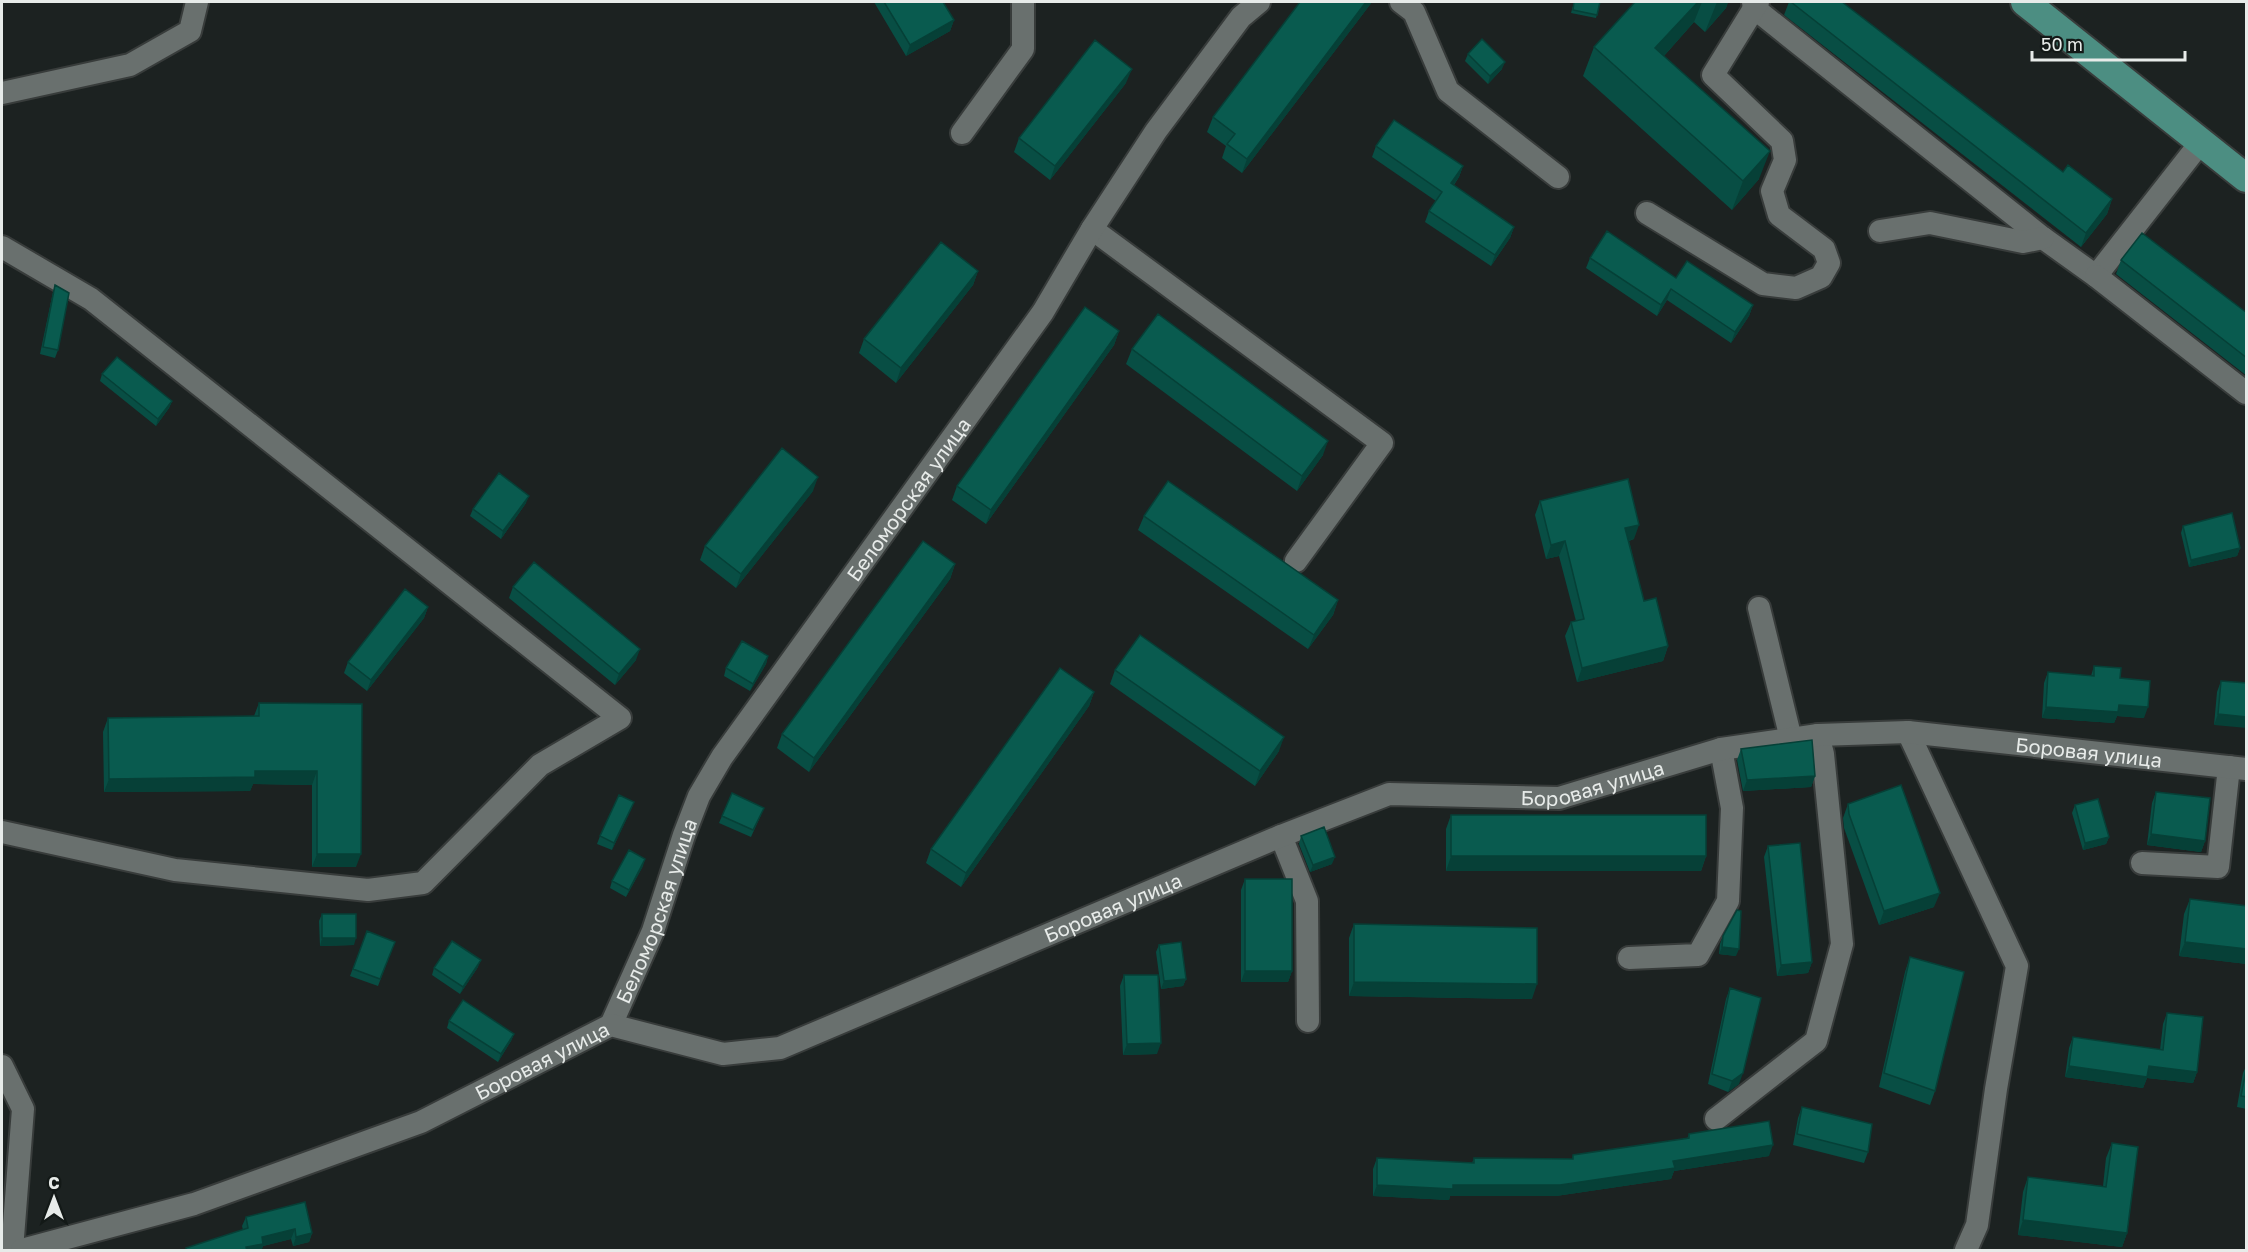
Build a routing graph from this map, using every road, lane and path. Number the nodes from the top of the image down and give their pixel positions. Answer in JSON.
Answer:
{"nodes":[{"id":1,"x":197,"y":2,"type":"edge"},
{"id":2,"x":1023,"y":2,"type":"edge"},
{"id":3,"x":1259,"y":2,"type":"edge"},
{"id":4,"x":1401,"y":2,"type":"edge"},
{"id":5,"x":2025,"y":2,"type":"edge"},
{"id":6,"x":1755,"y":4,"type":"edge"},
{"id":7,"x":2,"y":93,"type":"edge"},
{"id":8,"x":962,"y":133,"type":"dead end"},
{"id":9,"x":2201,"y":142,"type":"junction"},
{"id":10,"x":1558,"y":177,"type":"dead end"},
{"id":11,"x":2247,"y":178,"type":"edge"},
{"id":12,"x":1647,"y":213,"type":"dead end"},
{"id":13,"x":1092,"y":229,"type":"junction"},
{"id":14,"x":1880,"y":231,"type":"dead end"},
{"id":15,"x":2043,"y":238,"type":"junction"},
{"id":16,"x":2,"y":247,"type":"edge"},
{"id":17,"x":2096,"y":276,"type":"junction"},
{"id":18,"x":2247,"y":393,"type":"edge"},
{"id":19,"x":1296,"y":561,"type":"dead end"},
{"id":20,"x":1759,"y":608,"type":"dead end"},
{"id":21,"x":1908,"y":732,"type":"junction"},
{"id":22,"x":1818,"y":735,"type":"junction"},
{"id":23,"x":1791,"y":739,"type":"junction"},
{"id":24,"x":1721,"y":749,"type":"junction"},
{"id":25,"x":2238,"y":768,"type":"edge"},
{"id":26,"x":2,"y":832,"type":"edge"},
{"id":27,"x":1281,"y":836,"type":"junction"},
{"id":28,"x":2142,"y":863,"type":"dead end"},
{"id":29,"x":1629,"y":958,"type":"dead end"},
{"id":30,"x":1308,"y":1021,"type":"dead end"},
{"id":31,"x":611,"y":1025,"type":"junction"},
{"id":32,"x":2,"y":1066,"type":"edge"},
{"id":33,"x":1716,"y":1119,"type":"dead end"},
{"id":34,"x":12,"y":1251,"type":"edge"},
{"id":35,"x":22,"y":1251,"type":"edge"},
{"id":36,"x":1966,"y":1251,"type":"edge"}],
"edges":[{"from":1,"to":7,"type":"street"},
{"from":2,"to":8,"type":"street"},
{"from":3,"to":13,"type":"street","name":"Беломорская улица"},
{"from":4,"to":10,"type":"street"},
{"from":5,"to":9,"type":"main road"},
{"from":6,"to":12,"type":"street"},
{"from":6,"to":15,"type":"street"},
{"from":9,"to":11,"type":"main road"},
{"from":9,"to":17,"type":"street"},
{"from":13,"to":19,"type":"street"},
{"from":13,"to":31,"type":"street","name":"Беломорская улица"},
{"from":14,"to":15,"type":"street"},
{"from":15,"to":17,"type":"street"},
{"from":16,"to":26,"type":"street"},
{"from":17,"to":18,"type":"street"},
{"from":20,"to":23,"type":"street"},
{"from":21,"to":22,"type":"street","name":"Боровая улица"},
{"from":21,"to":25,"type":"street","name":"Боровая улица"},
{"from":21,"to":36,"type":"street"},
{"from":22,"to":23,"type":"street","name":"Боровая улица"},
{"from":22,"to":33,"type":"street"},
{"from":23,"to":24,"type":"street","name":"Боровая улица"},
{"from":24,"to":27,"type":"street","name":"Боровая улица"},
{"from":24,"to":29,"type":"street"},
{"from":25,"to":28,"type":"street"},
{"from":27,"to":30,"type":"street"},
{"from":27,"to":31,"type":"street","name":"Боровая улица"},
{"from":31,"to":35,"type":"street","name":"Боровая улица"},
{"from":32,"to":34,"type":"street"}]}
